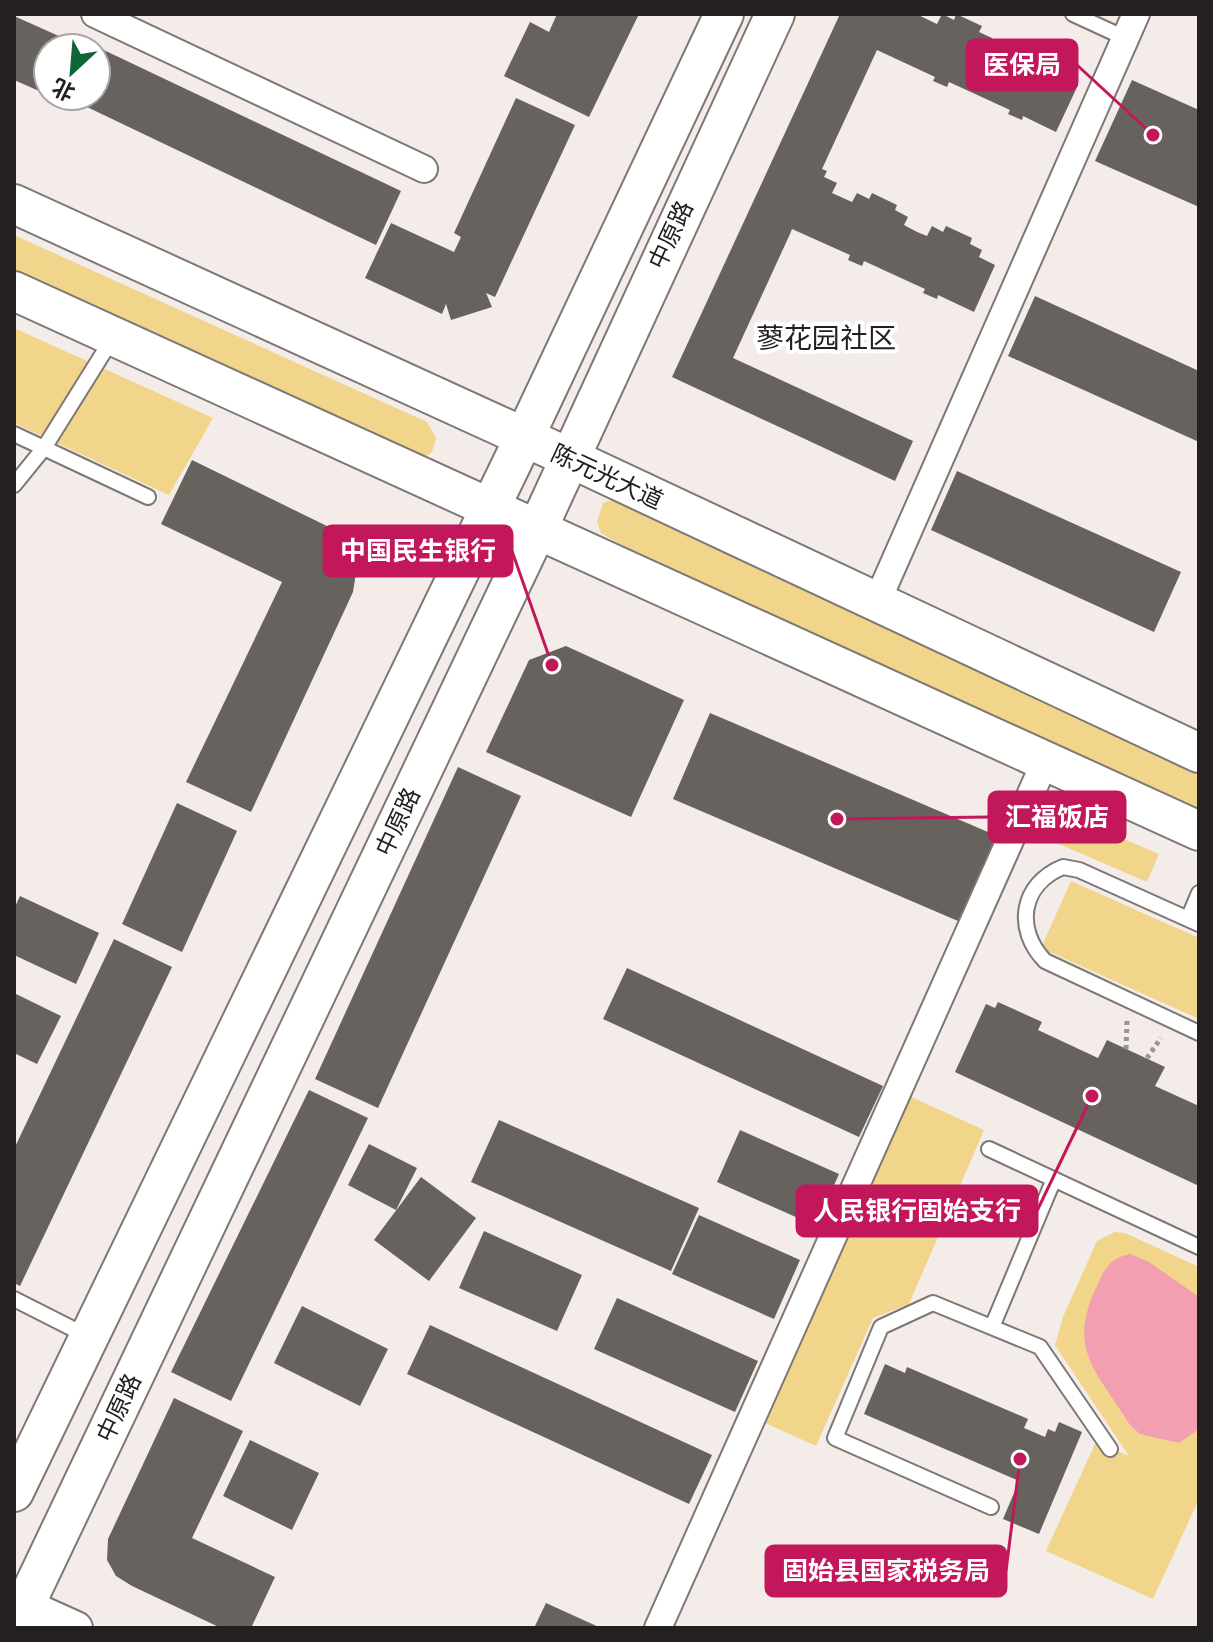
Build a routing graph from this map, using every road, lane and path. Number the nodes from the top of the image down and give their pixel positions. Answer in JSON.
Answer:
{"nodes":[{"id":1,"x":95,"y":14,"type":"edge"},
{"id":2,"x":724,"y":14,"type":"edge"},
{"id":3,"x":775,"y":14,"type":"edge"},
{"id":4,"x":1073,"y":14,"type":"edge"},
{"id":5,"x":1136,"y":14,"type":"edge"},
{"id":6,"x":1125,"y":38,"type":"junction"},
{"id":7,"x":424,"y":169,"type":"dead end"},
{"id":8,"x":14,"y":204,"type":"edge"},
{"id":9,"x":14,"y":291,"type":"edge"},
{"id":10,"x":114,"y":335,"type":"junction"},
{"id":11,"x":14,"y":434,"type":"edge"},
{"id":12,"x":524,"y":438,"type":"junction"},
{"id":13,"x":44,"y":448,"type":"junction"},
{"id":14,"x":568,"y":457,"type":"junction"},
{"id":15,"x":14,"y":485,"type":"edge"},
{"id":16,"x":148,"y":497,"type":"dead end"},
{"id":17,"x":490,"y":507,"type":"junction"},
{"id":18,"x":537,"y":530,"type":"junction"},
{"id":19,"x":876,"y":604,"type":"junction"},
{"id":20,"x":1199,"y":753,"type":"edge"},
{"id":21,"x":1045,"y":762,"type":"junction"},
{"id":22,"x":1199,"y":831,"type":"edge"},
{"id":23,"x":1199,"y":893,"type":"edge"},
{"id":24,"x":1194,"y":922,"type":"edge"},
{"id":25,"x":1199,"y":1033,"type":"edge"},
{"id":26,"x":989,"y":1149,"type":"dead end"},
{"id":27,"x":1054,"y":1179,"type":"junction"},
{"id":28,"x":1199,"y":1247,"type":"edge"},
{"id":29,"x":14,"y":1299,"type":"edge"},
{"id":30,"x":992,"y":1327,"type":"junction"},
{"id":31,"x":87,"y":1336,"type":"junction"},
{"id":32,"x":1110,"y":1449,"type":"dead end"},
{"id":33,"x":14,"y":1492,"type":"edge"},
{"id":34,"x":991,"y":1507,"type":"dead end"},
{"id":35,"x":20,"y":1617,"type":"edge"},
{"id":36,"x":76,"y":1628,"type":"edge"},
{"id":37,"x":658,"y":1628,"type":"edge"}],
"edges":[{"from":1,"to":7,"type":"street"},
{"from":2,"to":12,"type":"main road","name":"中原路"},
{"from":3,"to":14,"type":"main road","name":"中原路"},
{"from":4,"to":6,"type":"lane"},
{"from":5,"to":6,"type":"street"},
{"from":6,"to":19,"type":"street"},
{"from":8,"to":12,"type":"main road","name":"陈元光大道"},
{"from":9,"to":10,"type":"main road"},
{"from":10,"to":13,"type":"lane"},
{"from":10,"to":17,"type":"main road"},
{"from":11,"to":13,"type":"lane"},
{"from":12,"to":14,"type":"main road","name":"陈元光大道"},
{"from":12,"to":17,"type":"main road","name":"中原路"},
{"from":13,"to":15,"type":"lane"},
{"from":13,"to":16,"type":"lane"},
{"from":14,"to":18,"type":"main road","name":"中原路"},
{"from":14,"to":19,"type":"main road","name":"陈元光大道"},
{"from":17,"to":18,"type":"main road"},
{"from":17,"to":31,"type":"main road","name":"中原路"},
{"from":18,"to":21,"type":"main road"},
{"from":18,"to":35,"type":"main road","name":"中原路"},
{"from":19,"to":20,"type":"main road","name":"陈元光大道"},
{"from":21,"to":22,"type":"main road"},
{"from":21,"to":37,"type":"street"},
{"from":23,"to":24,"type":"lane"},
{"from":24,"to":25,"type":"lane"},
{"from":26,"to":27,"type":"lane"},
{"from":27,"to":28,"type":"lane"},
{"from":27,"to":30,"type":"lane"},
{"from":29,"to":31,"type":"lane"},
{"from":30,"to":32,"type":"lane"},
{"from":30,"to":34,"type":"lane"},
{"from":31,"to":33,"type":"main road","name":"中原路"},
{"from":35,"to":36,"type":"street"}]}
